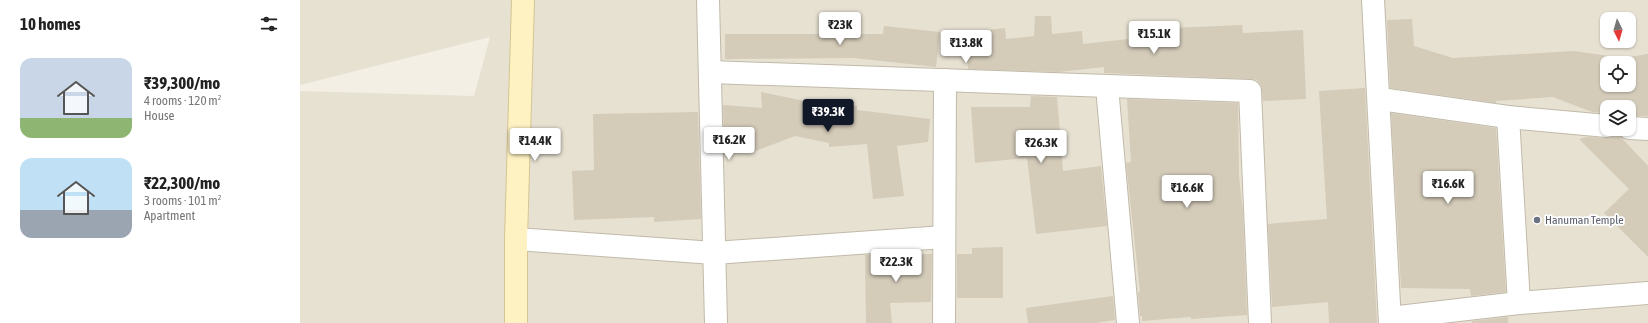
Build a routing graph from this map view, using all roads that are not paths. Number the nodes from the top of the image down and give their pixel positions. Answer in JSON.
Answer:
{"nodes":[{"id":1,"x":523,"y":0,"type":"edge"},
{"id":2,"x":708,"y":0,"type":"edge"},
{"id":3,"x":1373,"y":0,"type":"edge"},
{"id":4,"x":710,"y":72,"type":"junction"},
{"id":5,"x":945,"y":80,"type":"junction"},
{"id":6,"x":1108,"y":87,"type":"junction"},
{"id":7,"x":1380,"y":100,"type":"junction"},
{"id":8,"x":1508,"y":117,"type":"junction"},
{"id":9,"x":1600,"y":125,"type":"edge"},
{"id":10,"x":1636,"y":128,"type":"edge"},
{"id":11,"x":1648,"y":129,"type":"edge"},
{"id":12,"x":944,"y":237,"type":"junction"},
{"id":13,"x":516,"y":239,"type":"junction"},
{"id":14,"x":714,"y":253,"type":"junction"},
{"id":15,"x":1648,"y":293,"type":"edge"},
{"id":16,"x":1519,"y":303,"type":"junction"},
{"id":17,"x":1390,"y":321,"type":"edge"},
{"id":18,"x":516,"y":323,"type":"edge"},
{"id":19,"x":716,"y":323,"type":"edge"},
{"id":20,"x":944,"y":323,"type":"edge"},
{"id":21,"x":1128,"y":323,"type":"edge"},
{"id":22,"x":1260,"y":323,"type":"edge"}],
"edges":[{"from":1,"to":13,"type":"main road"},
{"from":2,"to":4,"type":"street"},
{"from":3,"to":7,"type":"street"},
{"from":4,"to":5,"type":"street"},
{"from":4,"to":14,"type":"street"},
{"from":5,"to":6,"type":"street"},
{"from":5,"to":12,"type":"street"},
{"from":6,"to":21,"type":"street"},
{"from":6,"to":22,"type":"street"},
{"from":7,"to":8,"type":"street"},
{"from":7,"to":17,"type":"street"},
{"from":8,"to":9,"type":"street"},
{"from":8,"to":16,"type":"street"},
{"from":10,"to":11,"type":"street"},
{"from":12,"to":14,"type":"street"},
{"from":12,"to":20,"type":"street"},
{"from":13,"to":14,"type":"street"},
{"from":13,"to":18,"type":"main road"},
{"from":14,"to":19,"type":"street"},
{"from":15,"to":16,"type":"street"},
{"from":16,"to":17,"type":"street"}]}
